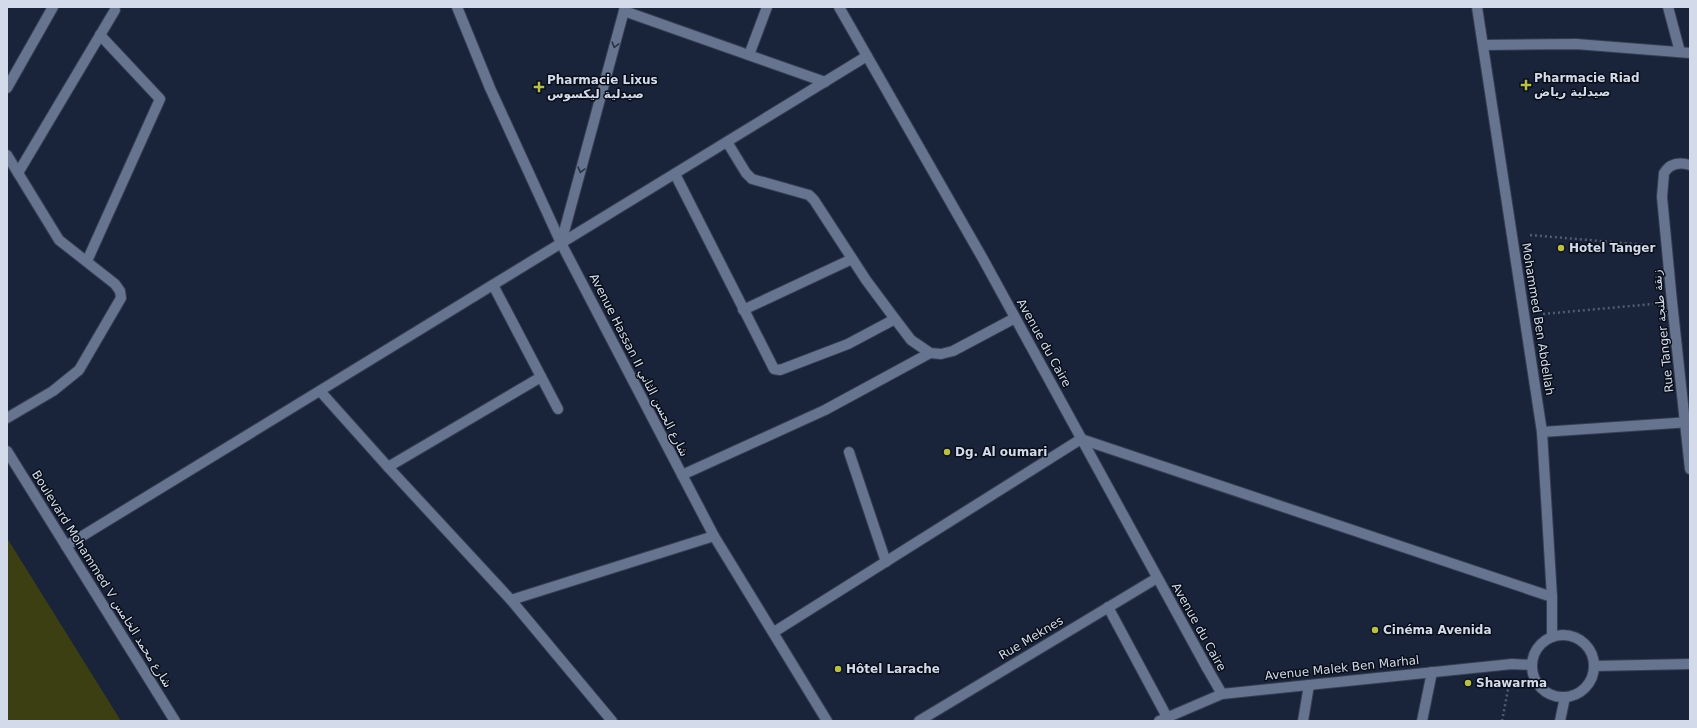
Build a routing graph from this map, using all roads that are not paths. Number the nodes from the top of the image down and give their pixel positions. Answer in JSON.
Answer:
{"nodes":[{"id":1,"x":53,"y":7,"type":"edge"},
{"id":2,"x":457,"y":7,"type":"edge"},
{"id":3,"x":767,"y":7,"type":"edge"},
{"id":4,"x":839,"y":7,"type":"edge"},
{"id":5,"x":1477,"y":7,"type":"edge"},
{"id":6,"x":1668,"y":7,"type":"edge"},
{"id":7,"x":625,"y":9,"type":"edge"},
{"id":8,"x":114,"y":10,"type":"dead end"},
{"id":9,"x":100,"y":36,"type":"junction"},
{"id":10,"x":1484,"y":45,"type":"junction"},
{"id":11,"x":1685,"y":52,"type":"edge"},
{"id":12,"x":750,"y":55,"type":"junction"},
{"id":13,"x":867,"y":56,"type":"junction"},
{"id":14,"x":825,"y":82,"type":"junction"},
{"id":15,"x":7,"y":88,"type":"edge"},
{"id":16,"x":727,"y":142,"type":"junction"},
{"id":17,"x":7,"y":155,"type":"edge"},
{"id":18,"x":1690,"y":165,"type":"edge"},
{"id":19,"x":18,"y":173,"type":"junction"},
{"id":20,"x":674,"y":174,"type":"junction"},
{"id":21,"x":561,"y":243,"type":"junction"},
{"id":22,"x":852,"y":259,"type":"junction"},
{"id":23,"x":86,"y":261,"type":"junction"},
{"id":24,"x":493,"y":285,"type":"junction"},
{"id":25,"x":743,"y":310,"type":"junction"},
{"id":26,"x":1015,"y":318,"type":"junction"},
{"id":27,"x":895,"y":319,"type":"junction"},
{"id":28,"x":930,"y":353,"type":"junction"},
{"id":29,"x":541,"y":377,"type":"junction"},
{"id":30,"x":320,"y":390,"type":"junction"},
{"id":31,"x":558,"y":409,"type":"dead end"},
{"id":32,"x":7,"y":418,"type":"edge"},
{"id":33,"x":1688,"y":423,"type":"edge"},
{"id":34,"x":1542,"y":432,"type":"junction"},
{"id":35,"x":1081,"y":439,"type":"junction"},
{"id":36,"x":7,"y":451,"type":"edge"},
{"id":37,"x":848,"y":452,"type":"dead end"},
{"id":38,"x":388,"y":467,"type":"junction"},
{"id":39,"x":1690,"y":469,"type":"edge"},
{"id":40,"x":682,"y":475,"type":"junction"},
{"id":41,"x":714,"y":536,"type":"junction"},
{"id":42,"x":66,"y":546,"type":"junction"},
{"id":43,"x":886,"y":562,"type":"junction"},
{"id":44,"x":1157,"y":578,"type":"junction"},
{"id":45,"x":1552,"y":596,"type":"junction"},
{"id":46,"x":511,"y":600,"type":"junction"},
{"id":47,"x":1108,"y":607,"type":"junction"},
{"id":48,"x":774,"y":632,"type":"junction"},
{"id":49,"x":1552,"y":637,"type":"junction"},
{"id":50,"x":1690,"y":664,"type":"edge"},
{"id":51,"x":1532,"y":665,"type":"junction"},
{"id":52,"x":1594,"y":666,"type":"junction"},
{"id":53,"x":1432,"y":672,"type":"junction"},
{"id":54,"x":1309,"y":685,"type":"junction"},
{"id":55,"x":1222,"y":694,"type":"junction"},
{"id":56,"x":1565,"y":697,"type":"junction"},
{"id":57,"x":1163,"y":719,"type":"edge"},
{"id":58,"x":175,"y":721,"type":"edge"},
{"id":59,"x":612,"y":721,"type":"edge"},
{"id":60,"x":827,"y":721,"type":"edge"},
{"id":61,"x":918,"y":721,"type":"edge"},
{"id":62,"x":1303,"y":721,"type":"edge"},
{"id":63,"x":1422,"y":721,"type":"edge"},
{"id":64,"x":1560,"y":721,"type":"edge"}],
"edges":[{"from":1,"to":15,"type":"street"},
{"from":2,"to":21,"type":"street","name":"Avenue Hassan II شارع الحسن الثاني"},
{"from":3,"to":12,"type":"street"},
{"from":4,"to":13,"type":"street","name":"Avenue du Caire"},
{"from":5,"to":10,"type":"street","name":"Mohammed Ben Abdellah"},
{"from":6,"to":11,"type":"street"},
{"from":7,"to":12,"type":"street"},
{"from":7,"to":21,"type":"street","one_way":true},
{"from":8,"to":9,"type":"street"},
{"from":9,"to":19,"type":"street"},
{"from":9,"to":23,"type":"street"},
{"from":10,"to":11,"type":"street"},
{"from":10,"to":34,"type":"street","name":"Mohammed Ben Abdellah"},
{"from":12,"to":14,"type":"street"},
{"from":13,"to":14,"type":"street"},
{"from":13,"to":26,"type":"street","name":"Avenue du Caire"},
{"from":14,"to":16,"type":"street"},
{"from":16,"to":20,"type":"street"},
{"from":16,"to":22,"type":"street"},
{"from":17,"to":19,"type":"street"},
{"from":18,"to":33,"type":"street","name":"Rue Tanger زنقة طنجة"},
{"from":19,"to":23,"type":"street"},
{"from":20,"to":21,"type":"street"},
{"from":20,"to":25,"type":"street"},
{"from":21,"to":24,"type":"street"},
{"from":21,"to":40,"type":"street","name":"Avenue Hassan II شارع الحسن الثاني"},
{"from":22,"to":25,"type":"street"},
{"from":22,"to":27,"type":"street"},
{"from":23,"to":32,"type":"street"},
{"from":24,"to":29,"type":"street"},
{"from":24,"to":30,"type":"street"},
{"from":25,"to":27,"type":"street"},
{"from":26,"to":28,"type":"street"},
{"from":26,"to":35,"type":"street","name":"Avenue du Caire"},
{"from":27,"to":28,"type":"street"},
{"from":28,"to":40,"type":"street"},
{"from":29,"to":31,"type":"street"},
{"from":29,"to":38,"type":"street"},
{"from":30,"to":38,"type":"street"},
{"from":30,"to":42,"type":"street"},
{"from":33,"to":34,"type":"street"},
{"from":33,"to":39,"type":"street","name":"Rue Tanger زنقة طنجة"},
{"from":34,"to":45,"type":"street","name":"Mohammed Ben Abdellah"},
{"from":35,"to":43,"type":"street"},
{"from":35,"to":44,"type":"street","name":"Avenue du Caire"},
{"from":35,"to":45,"type":"street"},
{"from":36,"to":42,"type":"street","name":"Boulevard Mohammed V شارع محمد الخامس"},
{"from":37,"to":43,"type":"street"},
{"from":38,"to":46,"type":"street"},
{"from":40,"to":41,"type":"street","name":"Avenue Hassan II شارع الحسن الثاني"},
{"from":41,"to":46,"type":"street"},
{"from":41,"to":48,"type":"street","name":"Avenue Hassan II شارع الحسن الثاني"},
{"from":42,"to":58,"type":"street","name":"Boulevard Mohammed V شارع محمد الخامس"},
{"from":43,"to":48,"type":"street"},
{"from":44,"to":47,"type":"street","name":"Rue Meknes"},
{"from":44,"to":55,"type":"street","name":"Avenue du Caire"},
{"from":45,"to":49,"type":"street","name":"Mohammed Ben Abdellah"},
{"from":46,"to":59,"type":"street"},
{"from":47,"to":57,"type":"street"},
{"from":47,"to":61,"type":"street","name":"Rue Meknes"},
{"from":48,"to":60,"type":"street","name":"Avenue Hassan II شارع الحسن الثاني"},
{"from":49,"to":51,"type":"street"},
{"from":49,"to":52,"type":"street"},
{"from":50,"to":52,"type":"street"},
{"from":51,"to":53,"type":"street","name":"Avenue Malek Ben Marhal"},
{"from":51,"to":56,"type":"street"},
{"from":52,"to":56,"type":"street"},
{"from":53,"to":54,"type":"street","name":"Avenue Malek Ben Marhal"},
{"from":53,"to":63,"type":"street"},
{"from":54,"to":55,"type":"street","name":"Avenue Malek Ben Marhal"},
{"from":54,"to":62,"type":"street"},
{"from":55,"to":57,"type":"street","name":"Avenue Malek Ben Marhal"},
{"from":56,"to":64,"type":"street"}]}
